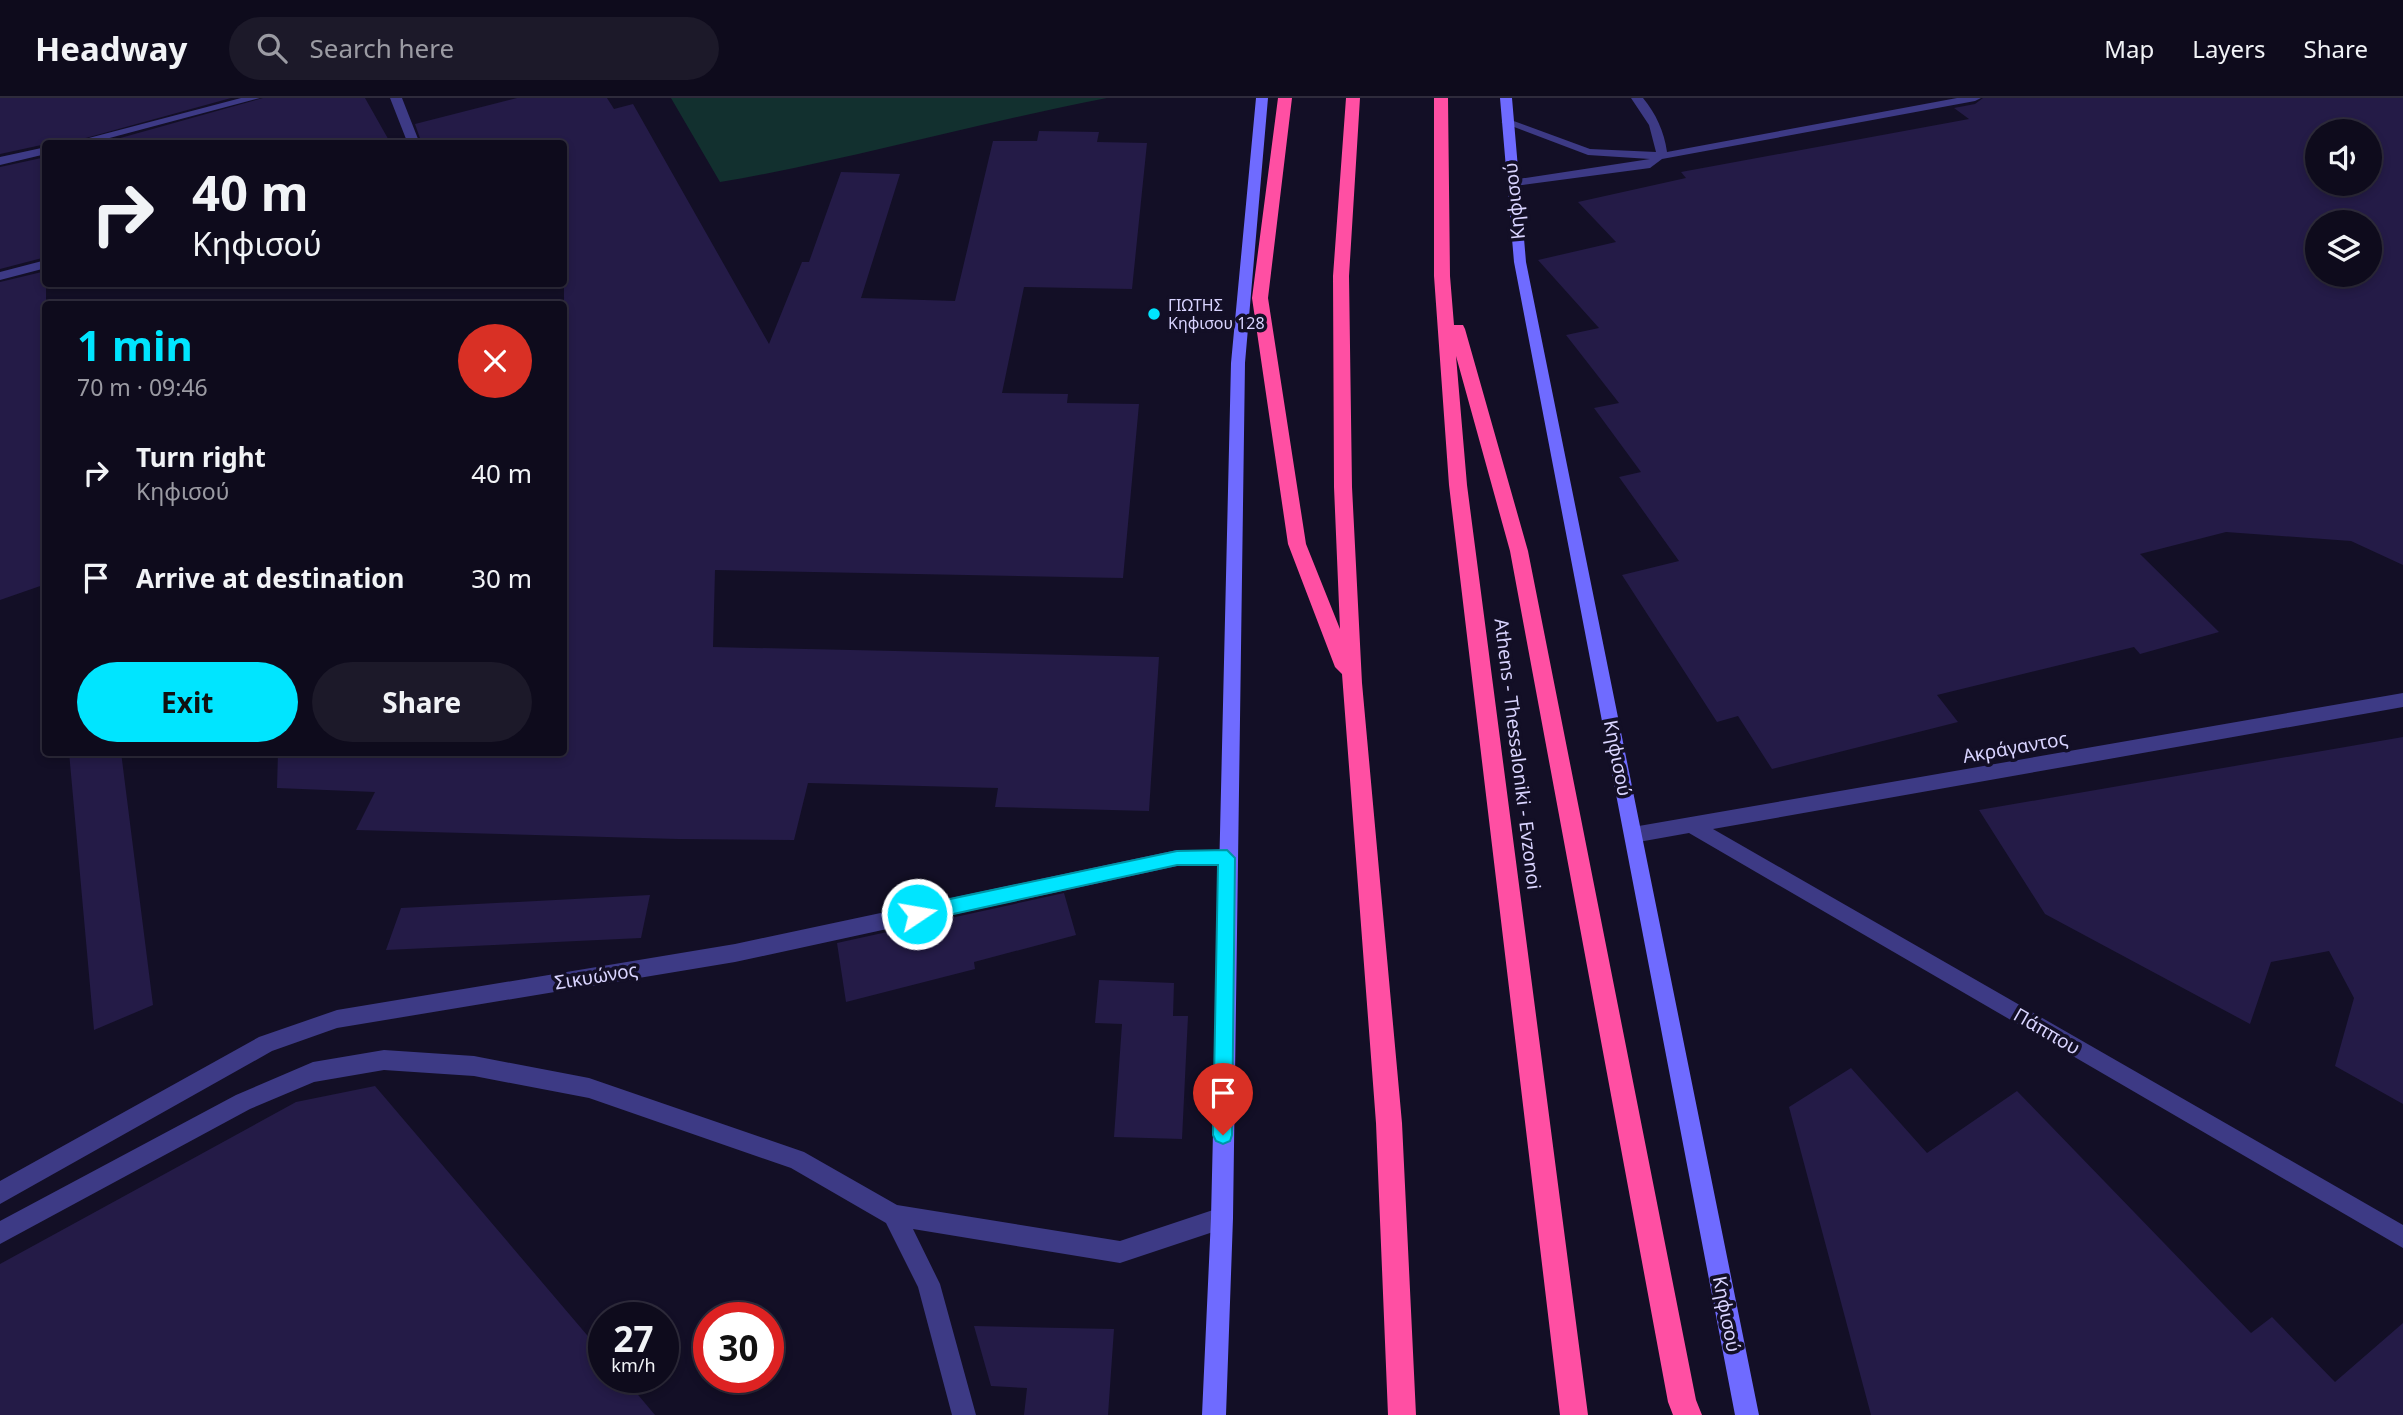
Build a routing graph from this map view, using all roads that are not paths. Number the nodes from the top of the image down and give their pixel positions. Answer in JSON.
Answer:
{"nodes":[{"id":1,"x":254,"y":98,"type":"edge"},
{"id":2,"x":396,"y":98,"type":"edge"},
{"id":3,"x":1262,"y":98,"type":"edge"},
{"id":4,"x":1285,"y":98,"type":"edge"},
{"id":5,"x":1353,"y":98,"type":"edge"},
{"id":6,"x":1441,"y":98,"type":"edge"},
{"id":7,"x":1506,"y":98,"type":"edge"},
{"id":8,"x":1637,"y":98,"type":"edge"},
{"id":9,"x":1975,"y":98,"type":"edge"},
{"id":10,"x":1507,"y":122,"type":"junction"},
{"id":11,"x":87,"y":140,"type":"edge"},
{"id":12,"x":412,"y":140,"type":"edge"},
{"id":13,"x":42,"y":151,"type":"edge"},
{"id":14,"x":1662,"y":156,"type":"junction"},
{"id":15,"x":0,"y":161,"type":"edge"},
{"id":16,"x":1512,"y":184,"type":"junction"},
{"id":17,"x":42,"y":265,"type":"edge"},
{"id":18,"x":0,"y":276,"type":"edge"},
{"id":19,"x":1442,"y":276,"type":"junction"},
{"id":20,"x":1352,"y":683,"type":"junction"},
{"id":21,"x":2403,"y":700,"type":"edge"},
{"id":22,"x":1690,"y":825,"type":"junction"},
{"id":23,"x":1633,"y":835,"type":"junction"},
{"id":24,"x":1227,"y":858,"type":"junction"},
{"id":25,"x":0,"y":1193,"type":"edge"},
{"id":26,"x":894,"y":1215,"type":"junction"},
{"id":27,"x":1222,"y":1218,"type":"junction"},
{"id":28,"x":0,"y":1233,"type":"edge"},
{"id":29,"x":2403,"y":1237,"type":"edge"},
{"id":30,"x":964,"y":1415,"type":"edge"},
{"id":31,"x":1214,"y":1415,"type":"edge"},
{"id":32,"x":1402,"y":1415,"type":"edge"},
{"id":33,"x":1574,"y":1415,"type":"edge"},
{"id":34,"x":1688,"y":1415,"type":"edge"},
{"id":35,"x":1747,"y":1415,"type":"edge"}],
"edges":[{"from":1,"to":11,"type":"street"},
{"from":2,"to":12,"type":"street"},
{"from":3,"to":24,"type":"main road"},
{"from":4,"to":20,"type":"highway"},
{"from":5,"to":20,"type":"highway"},
{"from":6,"to":19,"type":"highway","name":"Athens - Thessaloniki - Evzonoi"},
{"from":7,"to":10,"type":"main road","name":"Κηφισού"},
{"from":8,"to":14,"type":"street"},
{"from":9,"to":14,"type":"street"},
{"from":10,"to":14,"type":"street"},
{"from":10,"to":16,"type":"main road","name":"Κηφισού"},
{"from":13,"to":15,"type":"street"},
{"from":14,"to":16,"type":"street"},
{"from":16,"to":23,"type":"main road","name":"Κηφισού"},
{"from":17,"to":18,"type":"street"},
{"from":19,"to":33,"type":"highway","name":"Athens - Thessaloniki - Evzonoi"},
{"from":19,"to":34,"type":"highway"},
{"from":20,"to":32,"type":"highway"},
{"from":21,"to":22,"type":"street","name":"Ακράγαντος"},
{"from":22,"to":23,"type":"street","name":"Ακράγαντος"},
{"from":22,"to":29,"type":"street","name":"Πάππου"},
{"from":23,"to":35,"type":"main road","name":"Κηφισού"},
{"from":24,"to":25,"type":"street","name":"Σικυώνος"},
{"from":24,"to":27,"type":"main road"},
{"from":26,"to":27,"type":"street"},
{"from":26,"to":28,"type":"street"},
{"from":26,"to":30,"type":"street"},
{"from":27,"to":31,"type":"main road"}]}
